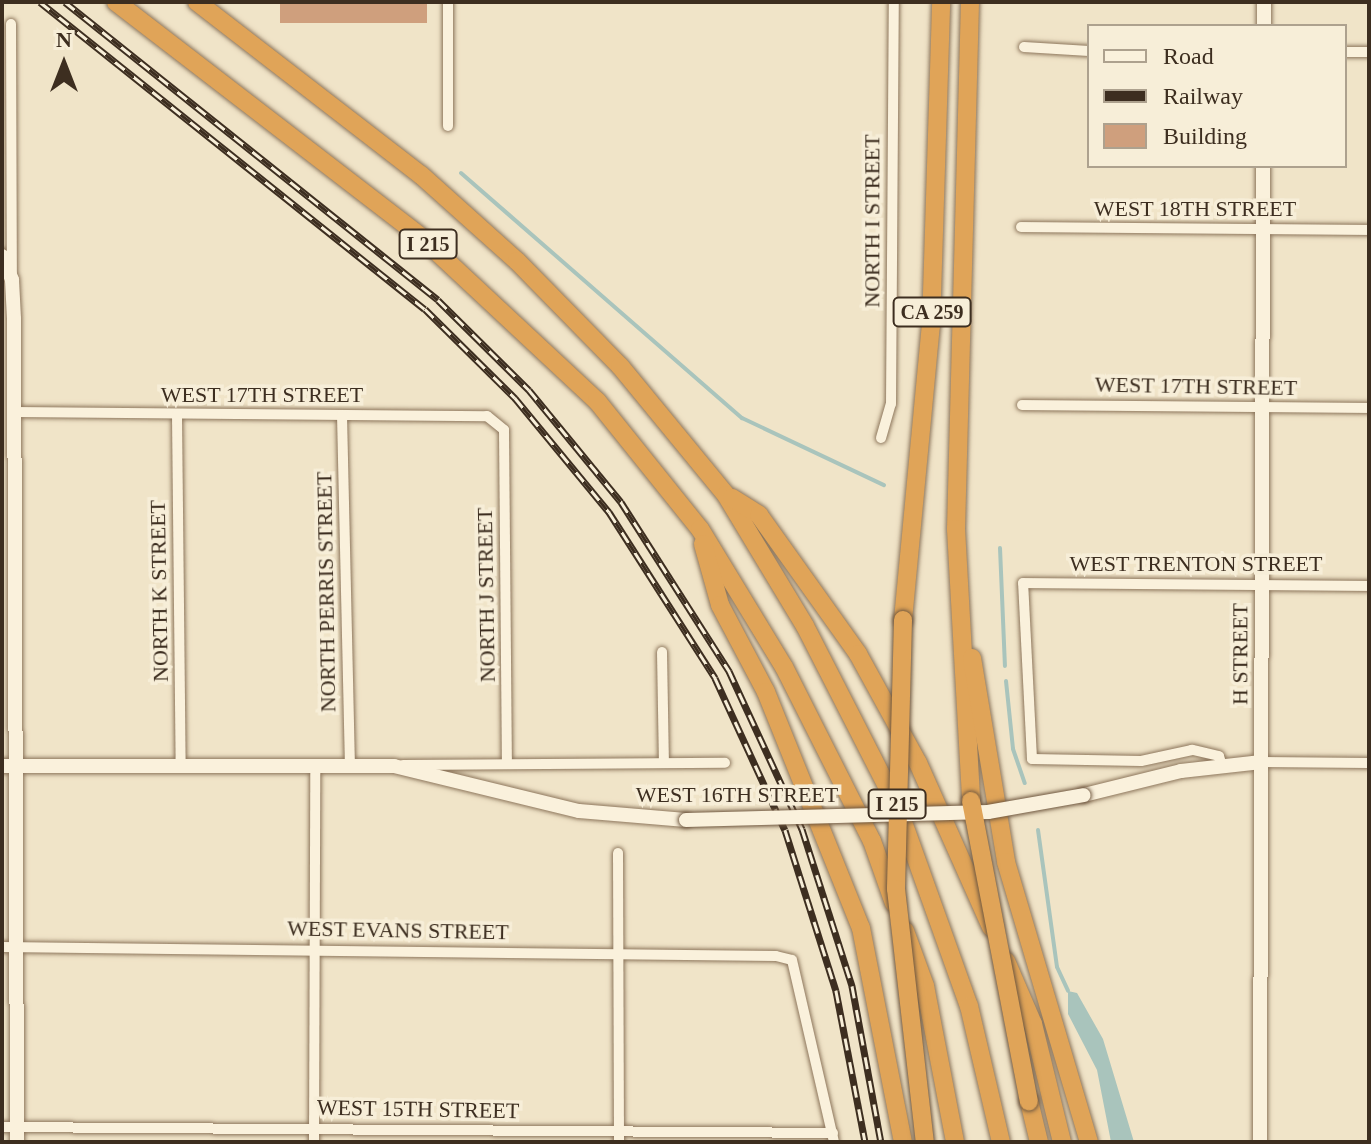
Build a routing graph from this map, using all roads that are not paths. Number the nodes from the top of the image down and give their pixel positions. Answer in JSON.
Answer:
{"nodes":[{"id":1,"x":116,"y":2,"type":"edge"},
{"id":2,"x":197,"y":2,"type":"edge"},
{"id":3,"x":448,"y":2,"type":"edge"},
{"id":4,"x":894,"y":2,"type":"edge"},
{"id":5,"x":941,"y":2,"type":"edge"},
{"id":6,"x":970,"y":2,"type":"edge"},
{"id":7,"x":1264,"y":2,"type":"edge"},
{"id":8,"x":11,"y":24,"type":"dead end"},
{"id":9,"x":1264,"y":24,"type":"edge"},
{"id":10,"x":1024,"y":47,"type":"dead end"},
{"id":11,"x":1087,"y":51,"type":"edge"},
{"id":12,"x":1347,"y":52,"type":"edge"},
{"id":13,"x":1369,"y":52,"type":"edge"},
{"id":14,"x":448,"y":126,"type":"dead end"},
{"id":15,"x":1263,"y":168,"type":"edge"},
{"id":16,"x":1021,"y":227,"type":"dead end"},
{"id":17,"x":1263,"y":229,"type":"junction"},
{"id":18,"x":1369,"y":230,"type":"edge"},
{"id":19,"x":2,"y":256,"type":"edge"},
{"id":20,"x":12,"y":280,"type":"junction"},
{"id":21,"x":8,"y":319,"type":"edge"},
{"id":22,"x":1022,"y":405,"type":"dead end"},
{"id":23,"x":1262,"y":407,"type":"junction"},
{"id":24,"x":1369,"y":408,"type":"edge"},
{"id":25,"x":14,"y":412,"type":"junction"},
{"id":26,"x":177,"y":415,"type":"junction"},
{"id":27,"x":342,"y":415,"type":"junction"},
{"id":28,"x":504,"y":430,"type":"joint"},
{"id":29,"x":881,"y":438,"type":"dead end"},
{"id":30,"x":726,"y":495,"type":"junction"},
{"id":31,"x":961,"y":496,"type":"junction"},
{"id":32,"x":700,"y":529,"type":"junction"},
{"id":33,"x":1262,"y":584,"type":"junction"},
{"id":34,"x":1369,"y":586,"type":"edge"},
{"id":35,"x":662,"y":652,"type":"dead end"},
{"id":36,"x":507,"y":760,"type":"junction"},
{"id":37,"x":664,"y":762,"type":"junction"},
{"id":38,"x":1261,"y":762,"type":"junction"},
{"id":39,"x":725,"y":763,"type":"dead end"},
{"id":40,"x":1369,"y":763,"type":"edge"},
{"id":41,"x":9,"y":766,"type":"edge"},
{"id":42,"x":394,"y":766,"type":"junction"},
{"id":43,"x":1222,"y":766,"type":"junction"},
{"id":44,"x":315,"y":767,"type":"junction"},
{"id":45,"x":350,"y":767,"type":"junction"},
{"id":46,"x":181,"y":768,"type":"junction"},
{"id":47,"x":618,"y":853,"type":"dead end"},
{"id":48,"x":8,"y":947,"type":"edge"},
{"id":49,"x":314,"y":949,"type":"junction"},
{"id":50,"x":618,"y":953,"type":"junction"},
{"id":51,"x":314,"y":1127,"type":"junction"},
{"id":52,"x":12,"y":1132,"type":"edge"},
{"id":53,"x":619,"y":1137,"type":"edge"},
{"id":54,"x":834,"y":1138,"type":"edge"},
{"id":55,"x":314,"y":1142,"type":"edge"},
{"id":56,"x":903,"y":1142,"type":"edge"},
{"id":57,"x":925,"y":1142,"type":"edge"},
{"id":58,"x":955,"y":1142,"type":"edge"},
{"id":59,"x":1001,"y":1142,"type":"edge"},
{"id":60,"x":1039,"y":1142,"type":"edge"},
{"id":61,"x":1062,"y":1142,"type":"edge"},
{"id":62,"x":1089,"y":1142,"type":"edge"},
{"id":63,"x":1260,"y":1142,"type":"edge"}],
"edges":[{"from":1,"to":32,"type":"highway","number":"I 215"},
{"from":2,"to":30,"type":"highway","number":"I 215"},
{"from":3,"to":14,"type":"street"},
{"from":4,"to":29,"type":"street","name":"NORTH I STREET"},
{"from":5,"to":57,"type":"highway","number":"CA 259","bridge":true},
{"from":6,"to":31,"type":"highway","number":"CA 259"},
{"from":7,"to":9,"type":"street"},
{"from":8,"to":20,"type":"street"},
{"from":10,"to":11,"type":"street"},
{"from":12,"to":13,"type":"street"},
{"from":15,"to":17,"type":"street","name":"H STREET"},
{"from":16,"to":17,"type":"street","name":"WEST 18TH STREET"},
{"from":17,"to":18,"type":"street","name":"WEST 18TH STREET"},
{"from":17,"to":23,"type":"street","name":"H STREET"},
{"from":19,"to":20,"type":"street"},
{"from":20,"to":21,"type":"street"},
{"from":21,"to":25,"type":"street"},
{"from":22,"to":23,"type":"street","name":"WEST 17TH STREET"},
{"from":23,"to":24,"type":"street","name":"WEST 17TH STREET"},
{"from":23,"to":33,"type":"street","name":"H STREET"},
{"from":25,"to":26,"type":"street","name":"WEST 17TH STREET"},
{"from":25,"to":41,"type":"street"},
{"from":26,"to":27,"type":"street","name":"WEST 17TH STREET"},
{"from":26,"to":46,"type":"street","name":"NORTH K STREET"},
{"from":27,"to":28,"type":"street","name":"WEST 17TH STREET"},
{"from":27,"to":45,"type":"street","name":"NORTH PERRIS STREET"},
{"from":28,"to":36,"type":"street","name":"NORTH J STREET"},
{"from":30,"to":59,"type":"highway","number":"I 215"},
{"from":30,"to":61,"type":"highway"},
{"from":31,"to":60,"type":"highway","bridge":true},
{"from":31,"to":62,"type":"highway"},
{"from":32,"to":56,"type":"highway"},
{"from":32,"to":58,"type":"highway","number":"I 215"},
{"from":33,"to":34,"type":"street","name":"WEST TRENTON STREET"},
{"from":33,"to":38,"type":"street","name":"H STREET"},
{"from":33,"to":43,"type":"street","name":"WEST TRENTON STREET"},
{"from":35,"to":37,"type":"street"},
{"from":36,"to":37,"type":"street","name":"WEST 16TH STREET"},
{"from":36,"to":42,"type":"street","name":"WEST 16TH STREET"},
{"from":37,"to":39,"type":"street","name":"WEST 16TH STREET"},
{"from":38,"to":40,"type":"street","name":"WEST 16TH STREET"},
{"from":38,"to":43,"type":"street","name":"WEST 16TH STREET"},
{"from":38,"to":63,"type":"street","name":"H STREET"},
{"from":41,"to":46,"type":"street","name":"WEST 16TH STREET"},
{"from":41,"to":48,"type":"street"},
{"from":42,"to":43,"type":"street","name":"WEST 16TH STREET","bridge":true},
{"from":42,"to":45,"type":"street","name":"WEST 16TH STREET"},
{"from":44,"to":45,"type":"street","name":"WEST 16TH STREET"},
{"from":44,"to":46,"type":"street","name":"WEST 16TH STREET"},
{"from":44,"to":49,"type":"street"},
{"from":47,"to":50,"type":"street"},
{"from":48,"to":49,"type":"street","name":"WEST EVANS STREET"},
{"from":48,"to":52,"type":"street"},
{"from":49,"to":50,"type":"street","name":"WEST EVANS STREET"},
{"from":49,"to":51,"type":"street"},
{"from":50,"to":53,"type":"street"},
{"from":50,"to":54,"type":"street","name":"WEST EVANS STREET"},
{"from":51,"to":52,"type":"street","name":"WEST 15TH STREET"},
{"from":51,"to":53,"type":"street","name":"WEST 15TH STREET"},
{"from":51,"to":55,"type":"street"},
{"from":53,"to":54,"type":"street","name":"WEST 15TH STREET"}]}
